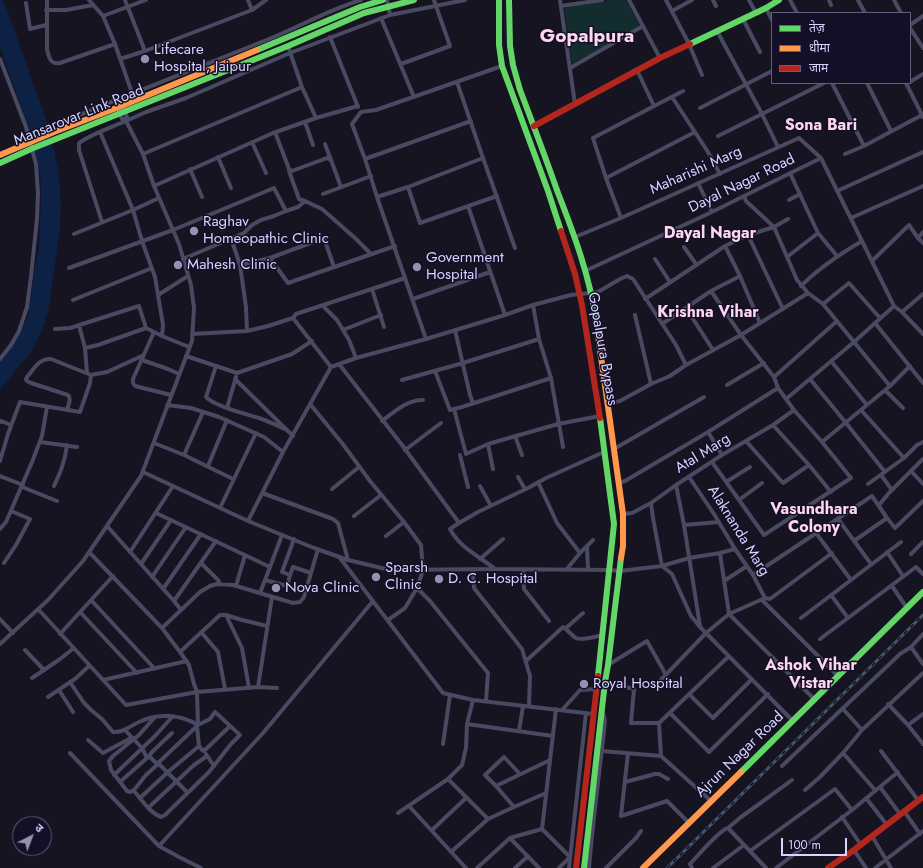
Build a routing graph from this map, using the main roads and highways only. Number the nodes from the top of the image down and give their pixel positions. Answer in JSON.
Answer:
{"nodes":[{"id":1,"x":383,"y":0,"type":"edge"},
{"id":2,"x":414,"y":0,"type":"edge"},
{"id":3,"x":499,"y":0,"type":"edge"},
{"id":4,"x":509,"y":0,"type":"edge"},
{"id":5,"x":779,"y":0,"type":"edge"},
{"id":6,"x":388,"y":3,"type":"edge"},
{"id":7,"x":239,"y":62,"type":"junction"},
{"id":8,"x":534,"y":126,"type":"junction"},
{"id":9,"x":0,"y":155,"type":"edge"},
{"id":10,"x":0,"y":163,"type":"edge"},
{"id":11,"x":923,"y":592,"type":"edge"},
{"id":12,"x":921,"y":799,"type":"edge"},
{"id":13,"x":576,"y":868,"type":"edge"},
{"id":14,"x":584,"y":868,"type":"edge"},
{"id":15,"x":643,"y":868,"type":"edge"},
{"id":16,"x":828,"y":868,"type":"edge"}],
"edges":[{"from":1,"to":7,"type":"main road","name":"Mansarovar Link Road"},
{"from":2,"to":6,"type":"main road","name":"Mansarovar Link Road"},
{"from":3,"to":13,"type":"main road","name":"Gopalpura Bypass"},
{"from":4,"to":8,"type":"main road","name":"Gopalpura Bypass"},
{"from":5,"to":8,"type":"main road"},
{"from":6,"to":7,"type":"main road","name":"Mansarovar Link Road"},
{"from":7,"to":9,"type":"main road","name":"Mansarovar Link Road"},
{"from":7,"to":10,"type":"main road","name":"Mansarovar Link Road"},
{"from":8,"to":14,"type":"main road","name":"Gopalpura Bypass"},
{"from":11,"to":15,"type":"main road","name":"Ajrun Nagar Road"},
{"from":12,"to":16,"type":"main road"}]}
